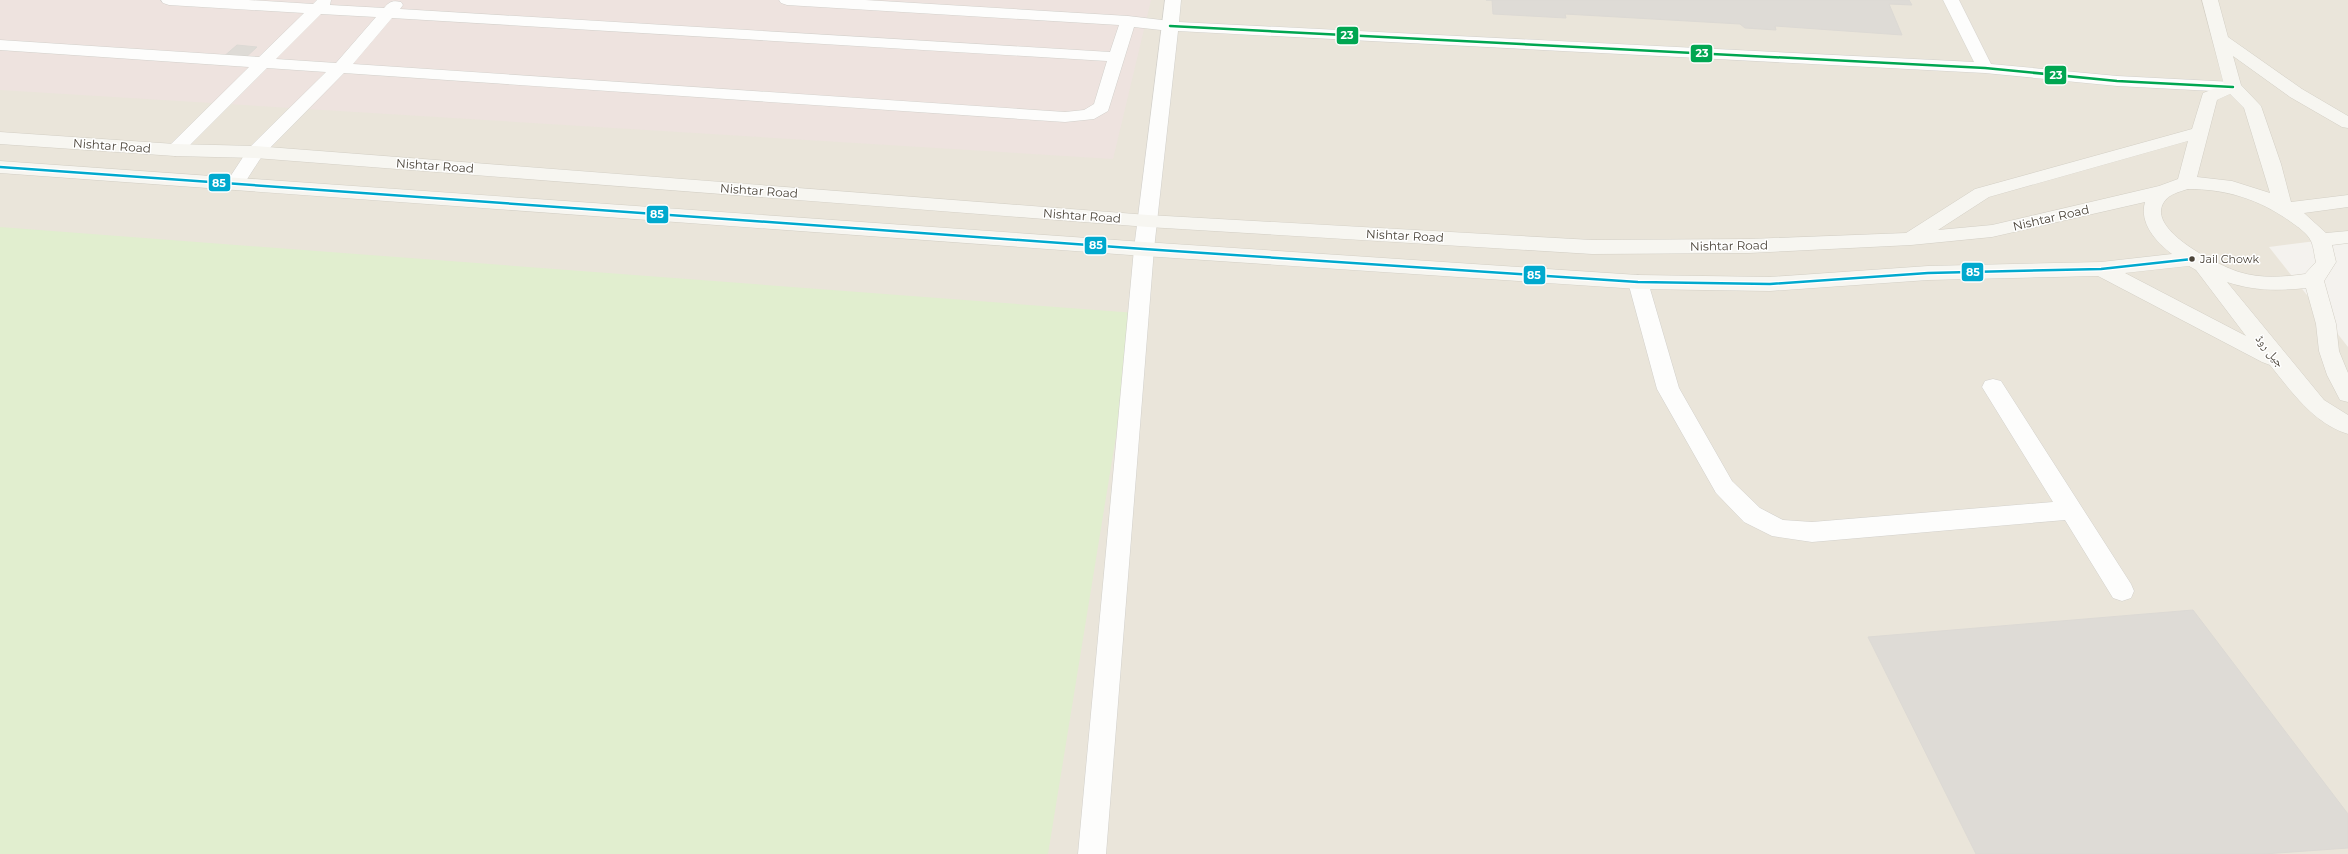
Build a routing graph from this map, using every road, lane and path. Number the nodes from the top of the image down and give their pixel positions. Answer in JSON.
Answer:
{"nodes":[{"id":1,"x":169,"y":0,"type":"edge"},
{"id":2,"x":400,"y":0,"type":"edge"},
{"id":3,"x":786,"y":0,"type":"edge"},
{"id":4,"x":1173,"y":0,"type":"edge"},
{"id":5,"x":1951,"y":0,"type":"edge"},
{"id":6,"x":2210,"y":0,"type":"edge"},
{"id":7,"x":322,"y":4,"type":"edge"},
{"id":8,"x":389,"y":13,"type":"junction"},
{"id":9,"x":1128,"y":21,"type":"junction"},
{"id":10,"x":1170,"y":26,"type":"junction"},
{"id":11,"x":2221,"y":40,"type":"junction"},
{"id":12,"x":0,"y":46,"type":"edge"},
{"id":13,"x":1117,"y":57,"type":"junction"},
{"id":14,"x":264,"y":62,"type":"junction"},
{"id":15,"x":341,"y":67,"type":"junction"},
{"id":16,"x":1985,"y":68,"type":"junction"},
{"id":17,"x":2234,"y":86,"type":"junction"},
{"id":18,"x":2348,"y":123,"type":"edge"},
{"id":19,"x":2198,"y":133,"type":"junction"},
{"id":20,"x":0,"y":138,"type":"edge"},
{"id":21,"x":175,"y":150,"type":"junction"},
{"id":22,"x":255,"y":152,"type":"junction"},
{"id":23,"x":0,"y":167,"type":"edge"},
{"id":24,"x":235,"y":183,"type":"junction"},
{"id":25,"x":2186,"y":183,"type":"junction"},
{"id":26,"x":2160,"y":192,"type":"junction"},
{"id":27,"x":2348,"y":201,"type":"edge"},
{"id":28,"x":2285,"y":208,"type":"junction"},
{"id":29,"x":1148,"y":221,"type":"junction"},
{"id":30,"x":2348,"y":237,"type":"edge"},
{"id":31,"x":1911,"y":239,"type":"junction"},
{"id":32,"x":2321,"y":240,"type":"junction"},
{"id":33,"x":1144,"y":249,"type":"junction"},
{"id":34,"x":2197,"y":262,"type":"junction"},
{"id":35,"x":2101,"y":269,"type":"junction"},
{"id":36,"x":2313,"y":278,"type":"junction"},
{"id":37,"x":1638,"y":282,"type":"junction"},
{"id":38,"x":2278,"y":361,"type":"junction"},
{"id":39,"x":1993,"y":387,"type":"dead end"},
{"id":40,"x":2348,"y":394,"type":"edge"},
{"id":41,"x":2348,"y":426,"type":"edge"},
{"id":42,"x":2070,"y":510,"type":"junction"},
{"id":43,"x":2122,"y":591,"type":"dead end"},
{"id":44,"x":1092,"y":854,"type":"edge"}],
"edges":[{"from":1,"to":7,"type":"street"},
{"from":2,"to":8,"type":"street"},
{"from":3,"to":9,"type":"street"},
{"from":4,"to":10,"type":"street"},
{"from":5,"to":16,"type":"street"},
{"from":6,"to":11,"type":"main road"},
{"from":7,"to":8,"type":"street"},
{"from":7,"to":14,"type":"street"},
{"from":8,"to":13,"type":"street"},
{"from":8,"to":15,"type":"street"},
{"from":9,"to":10,"type":"street"},
{"from":9,"to":13,"type":"street"},
{"from":10,"to":16,"type":"street"},
{"from":10,"to":29,"type":"street"},
{"from":11,"to":17,"type":"main road"},
{"from":11,"to":18,"type":"main road"},
{"from":12,"to":14,"type":"street"},
{"from":13,"to":15,"type":"street"},
{"from":14,"to":15,"type":"street"},
{"from":14,"to":21,"type":"street"},
{"from":15,"to":22,"type":"street"},
{"from":16,"to":17,"type":"street"},
{"from":17,"to":19,"type":"main road"},
{"from":17,"to":28,"type":"main road"},
{"from":19,"to":25,"type":"main road"},
{"from":19,"to":31,"type":"main road"},
{"from":20,"to":21,"type":"main road","name":"Nishtar Road"},
{"from":21,"to":22,"type":"main road","name":"Nishtar Road"},
{"from":22,"to":24,"type":"street"},
{"from":22,"to":29,"type":"main road","name":"Nishtar Road"},
{"from":23,"to":24,"type":"main road"},
{"from":24,"to":33,"type":"main road"},
{"from":25,"to":26,"type":"main road","name":"Nishtar Road"},
{"from":25,"to":28,"type":"main road","name":"Nishtar Road"},
{"from":26,"to":31,"type":"main road","name":"Nishtar Road"},
{"from":26,"to":34,"type":"main road"},
{"from":27,"to":28,"type":"main road"},
{"from":28,"to":32,"type":"main road","name":"Nishtar Road"},
{"from":29,"to":31,"type":"main road","name":"Nishtar Road"},
{"from":29,"to":33,"type":"street"},
{"from":30,"to":32,"type":"main road"},
{"from":32,"to":36,"type":"main road"},
{"from":33,"to":37,"type":"main road"},
{"from":33,"to":44,"type":"street"},
{"from":34,"to":35,"type":"main road"},
{"from":34,"to":36,"type":"main road"},
{"from":34,"to":38,"type":"main road","name":"جیل روڈ"},
{"from":35,"to":37,"type":"main road"},
{"from":35,"to":38,"type":"main road"},
{"from":36,"to":40,"type":"main road"},
{"from":37,"to":42,"type":"street"},
{"from":38,"to":41,"type":"main road","name":"جیل روڈ"},
{"from":39,"to":42,"type":"street"},
{"from":42,"to":43,"type":"street"}]}
